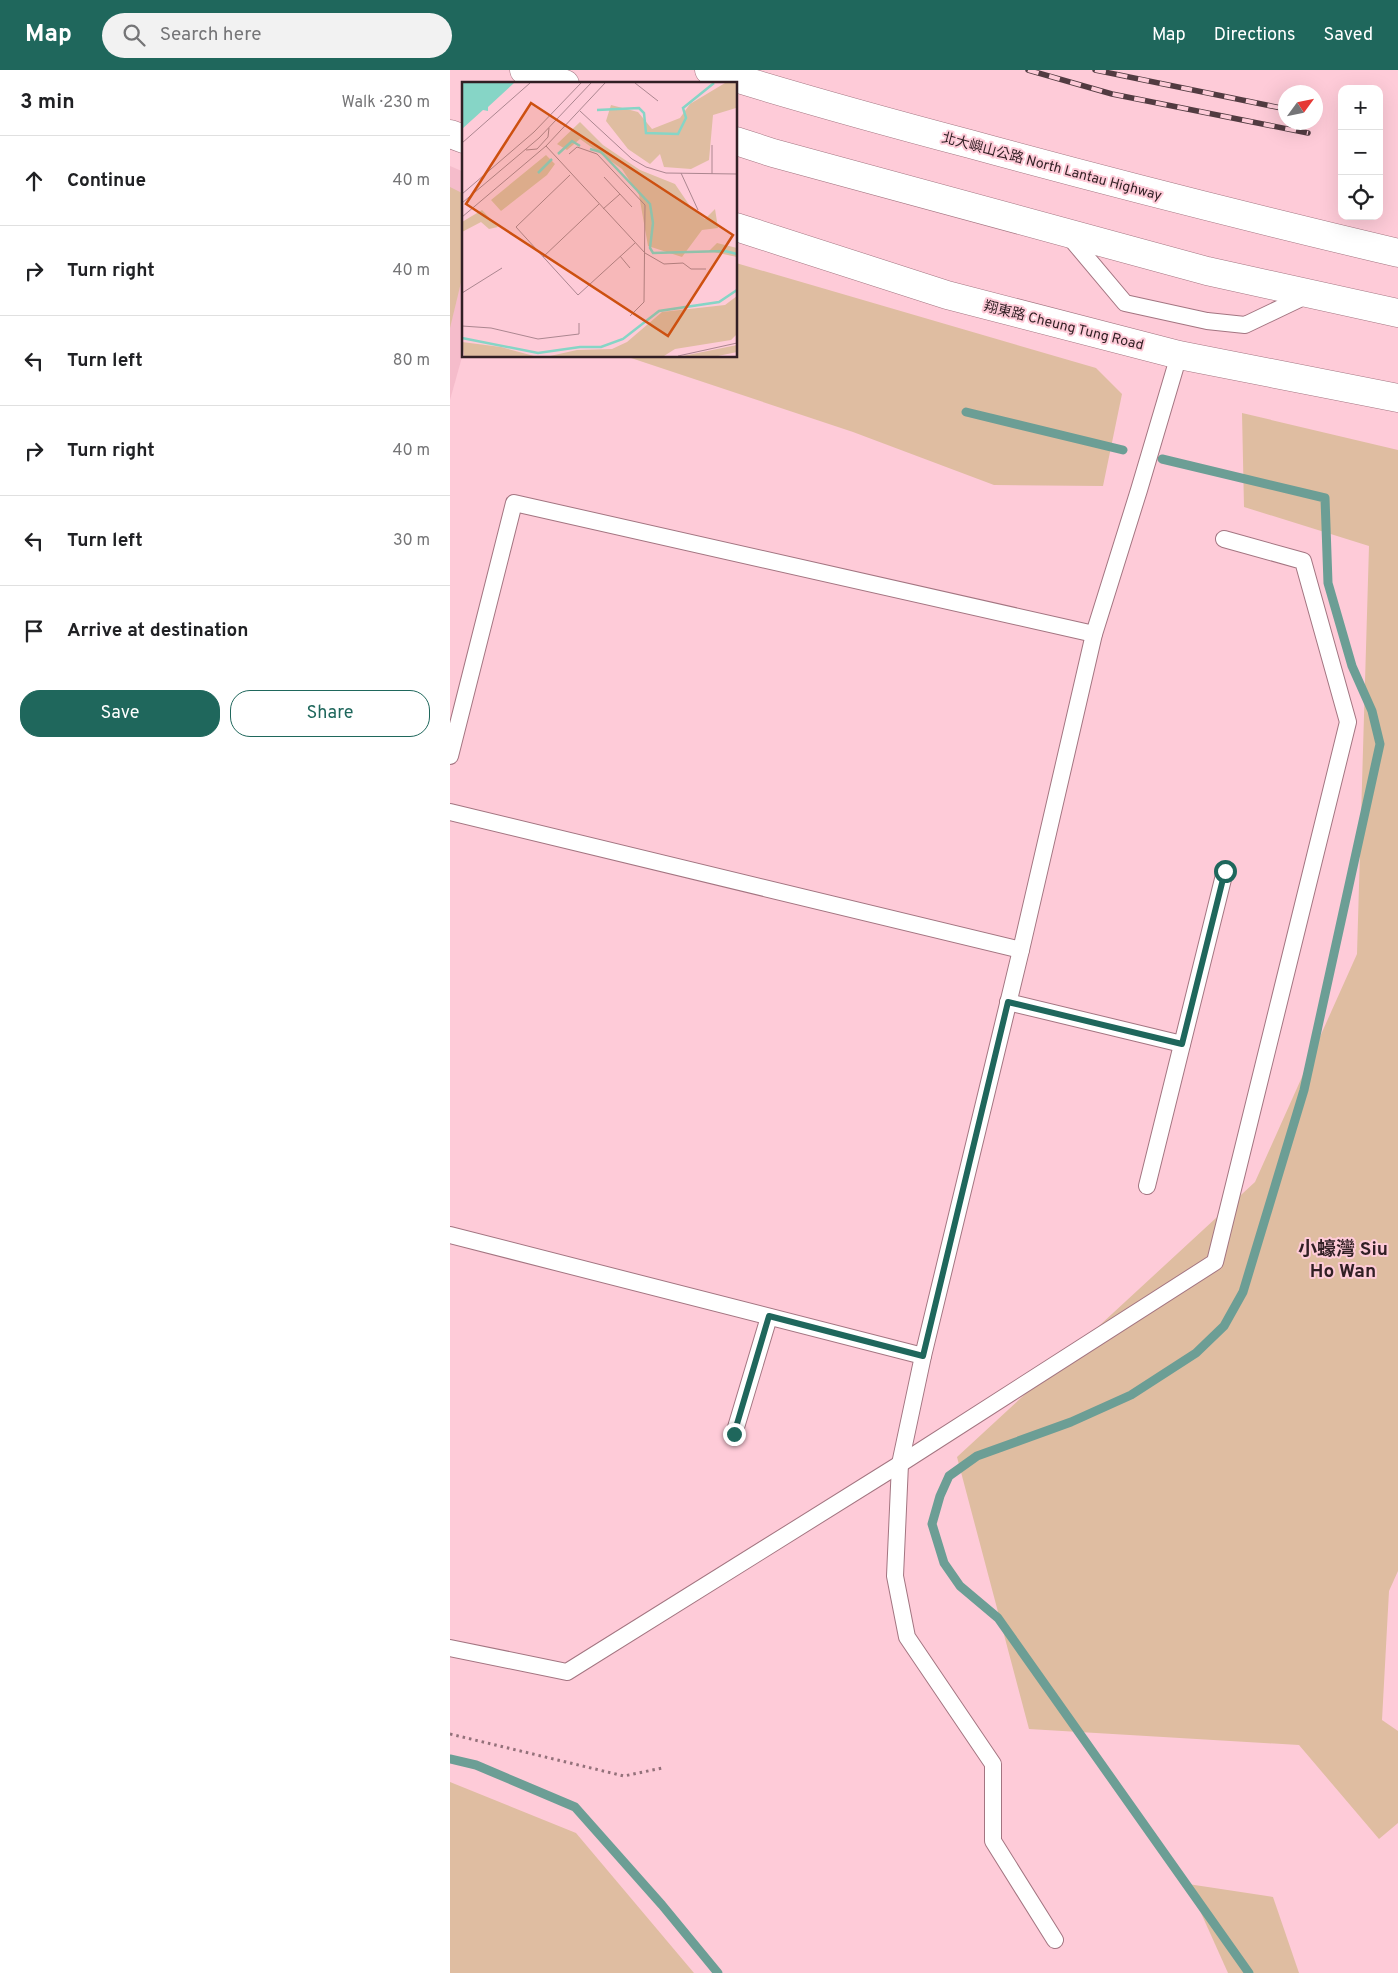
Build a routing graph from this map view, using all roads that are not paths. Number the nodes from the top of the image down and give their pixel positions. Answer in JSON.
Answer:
{"nodes":[{"id":1,"x":524,"y":70,"type":"edge"},
{"id":2,"x":709,"y":70,"type":"edge"},
{"id":3,"x":559,"y":82,"type":"edge"},
{"id":4,"x":450,"y":134,"type":"edge"},
{"id":5,"x":462,"y":138,"type":"edge"},
{"id":6,"x":738,"y":141,"type":"edge"},
{"id":7,"x":738,"y":228,"type":"edge"},
{"id":8,"x":1067,"y":234,"type":"junction"},
{"id":9,"x":1398,"y":253,"type":"edge"},
{"id":10,"x":1310,"y":294,"type":"junction"},
{"id":11,"x":1398,"y":313,"type":"edge"},
{"id":12,"x":1179,"y":355,"type":"junction"},
{"id":13,"x":1398,"y":398,"type":"edge"},
{"id":14,"x":1224,"y":539,"type":"dead end"},
{"id":15,"x":1094,"y":634,"type":"junction"},
{"id":16,"x":450,"y":756,"type":"edge"},
{"id":17,"x":450,"y":812,"type":"edge"},
{"id":18,"x":1225,"y":871,"type":"dead end"},
{"id":19,"x":1021,"y":950,"type":"junction"},
{"id":20,"x":1008,"y":1002,"type":"junction"},
{"id":21,"x":1182,"y":1044,"type":"junction"},
{"id":22,"x":1147,"y":1186,"type":"dead end"},
{"id":23,"x":450,"y":1235,"type":"edge"},
{"id":24,"x":769,"y":1316,"type":"junction"},
{"id":25,"x":923,"y":1356,"type":"junction"},
{"id":26,"x":734,"y":1434,"type":"dead end"},
{"id":27,"x":900,"y":1464,"type":"junction"},
{"id":28,"x":450,"y":1648,"type":"edge"},
{"id":29,"x":1055,"y":1940,"type":"dead end"}],
"edges":[{"from":1,"to":3,"type":"main road"},
{"from":2,"to":9,"type":"main road","name":"北大嶼山公路 North Lantau Highway"},
{"from":4,"to":5,"type":"main road"},
{"from":6,"to":8,"type":"main road"},
{"from":7,"to":12,"type":"main road","name":"翔東路 Cheung Tung Road"},
{"from":8,"to":10,"type":"main road"},
{"from":8,"to":10,"type":"lane"},
{"from":10,"to":11,"type":"main road"},
{"from":12,"to":13,"type":"main road","name":"翔東路 Cheung Tung Road"},
{"from":12,"to":15,"type":"lane"},
{"from":14,"to":27,"type":"lane"},
{"from":15,"to":16,"type":"lane"},
{"from":15,"to":19,"type":"lane"},
{"from":17,"to":19,"type":"lane"},
{"from":18,"to":21,"type":"lane"},
{"from":19,"to":20,"type":"lane"},
{"from":20,"to":21,"type":"lane"},
{"from":20,"to":25,"type":"lane"},
{"from":21,"to":22,"type":"lane"},
{"from":23,"to":24,"type":"lane"},
{"from":24,"to":25,"type":"lane"},
{"from":24,"to":26,"type":"lane"},
{"from":25,"to":27,"type":"lane"},
{"from":27,"to":28,"type":"lane"},
{"from":27,"to":29,"type":"lane"}]}
